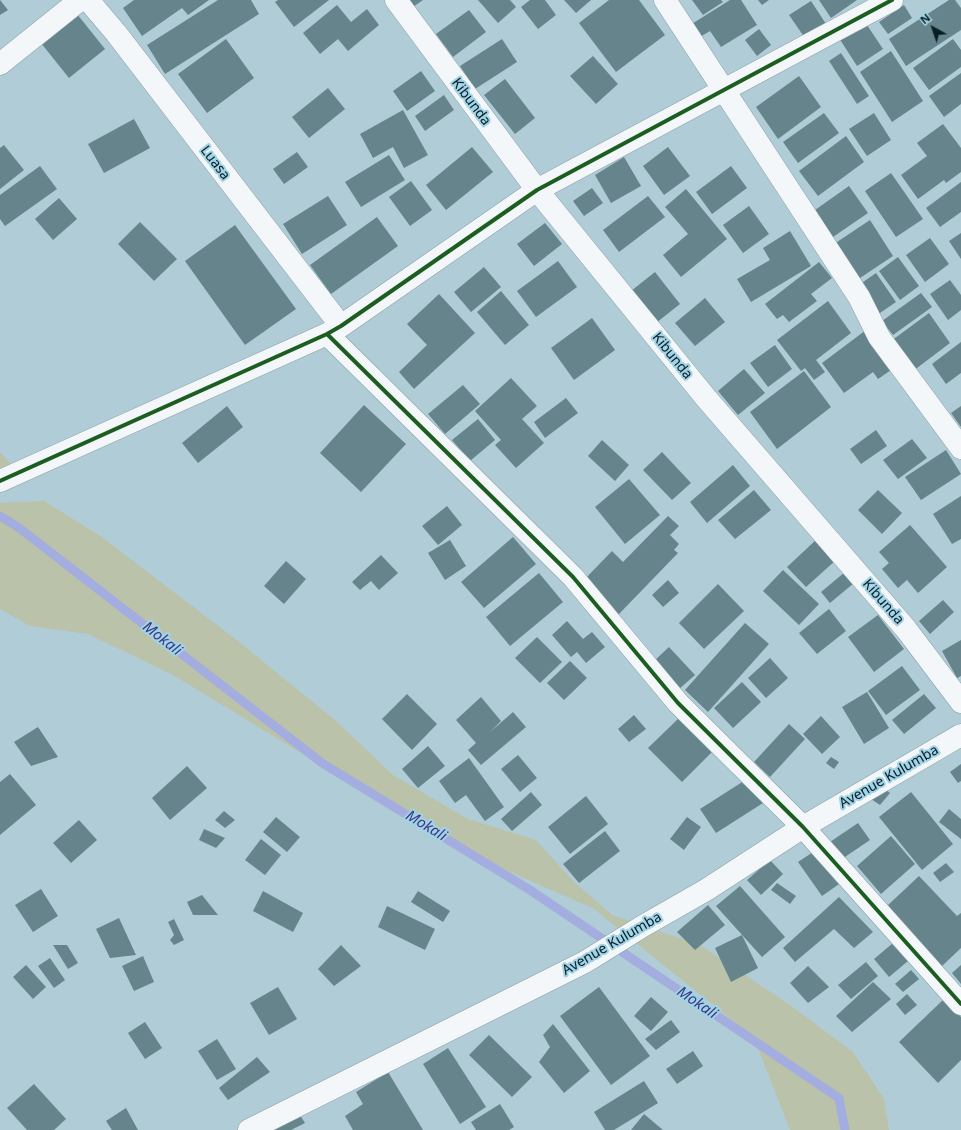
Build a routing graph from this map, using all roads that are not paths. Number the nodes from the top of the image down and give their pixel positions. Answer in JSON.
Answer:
{"nodes":[{"id":1,"x":80,"y":0,"type":"edge"},
{"id":2,"x":88,"y":0,"type":"edge"},
{"id":3,"x":396,"y":0,"type":"edge"},
{"id":4,"x":665,"y":0,"type":"edge"},
{"id":5,"x":892,"y":0,"type":"edge"},
{"id":6,"x":0,"y":64,"type":"edge"},
{"id":7,"x":725,"y":91,"type":"junction"},
{"id":8,"x":537,"y":190,"type":"junction"},
{"id":9,"x":334,"y":330,"type":"junction"},
{"id":10,"x":961,"y":448,"type":"edge"},
{"id":11,"x":0,"y":482,"type":"edge"},
{"id":12,"x":961,"y":702,"type":"edge"},
{"id":13,"x":961,"y":735,"type":"edge"},
{"id":14,"x":803,"y":827,"type":"junction"},
{"id":15,"x":961,"y":1004,"type":"edge"},
{"id":16,"x":250,"y":1130,"type":"edge"}],
"edges":[{"from":1,"to":6,"type":"street"},
{"from":2,"to":9,"type":"street","name":"Luasa"},
{"from":3,"to":8,"type":"street","name":"Kibunda"},
{"from":4,"to":7,"type":"street"},
{"from":5,"to":7,"type":"street"},
{"from":7,"to":8,"type":"street"},
{"from":7,"to":10,"type":"street"},
{"from":8,"to":9,"type":"street"},
{"from":8,"to":12,"type":"street","name":"Kibunda"},
{"from":9,"to":11,"type":"street"},
{"from":9,"to":14,"type":"street","name":"Luasa"},
{"from":13,"to":14,"type":"street","name":"Avenue Kulumba"},
{"from":14,"to":15,"type":"street","name":"Luasa"},
{"from":14,"to":16,"type":"street","name":"Avenue Kulumba"}]}
